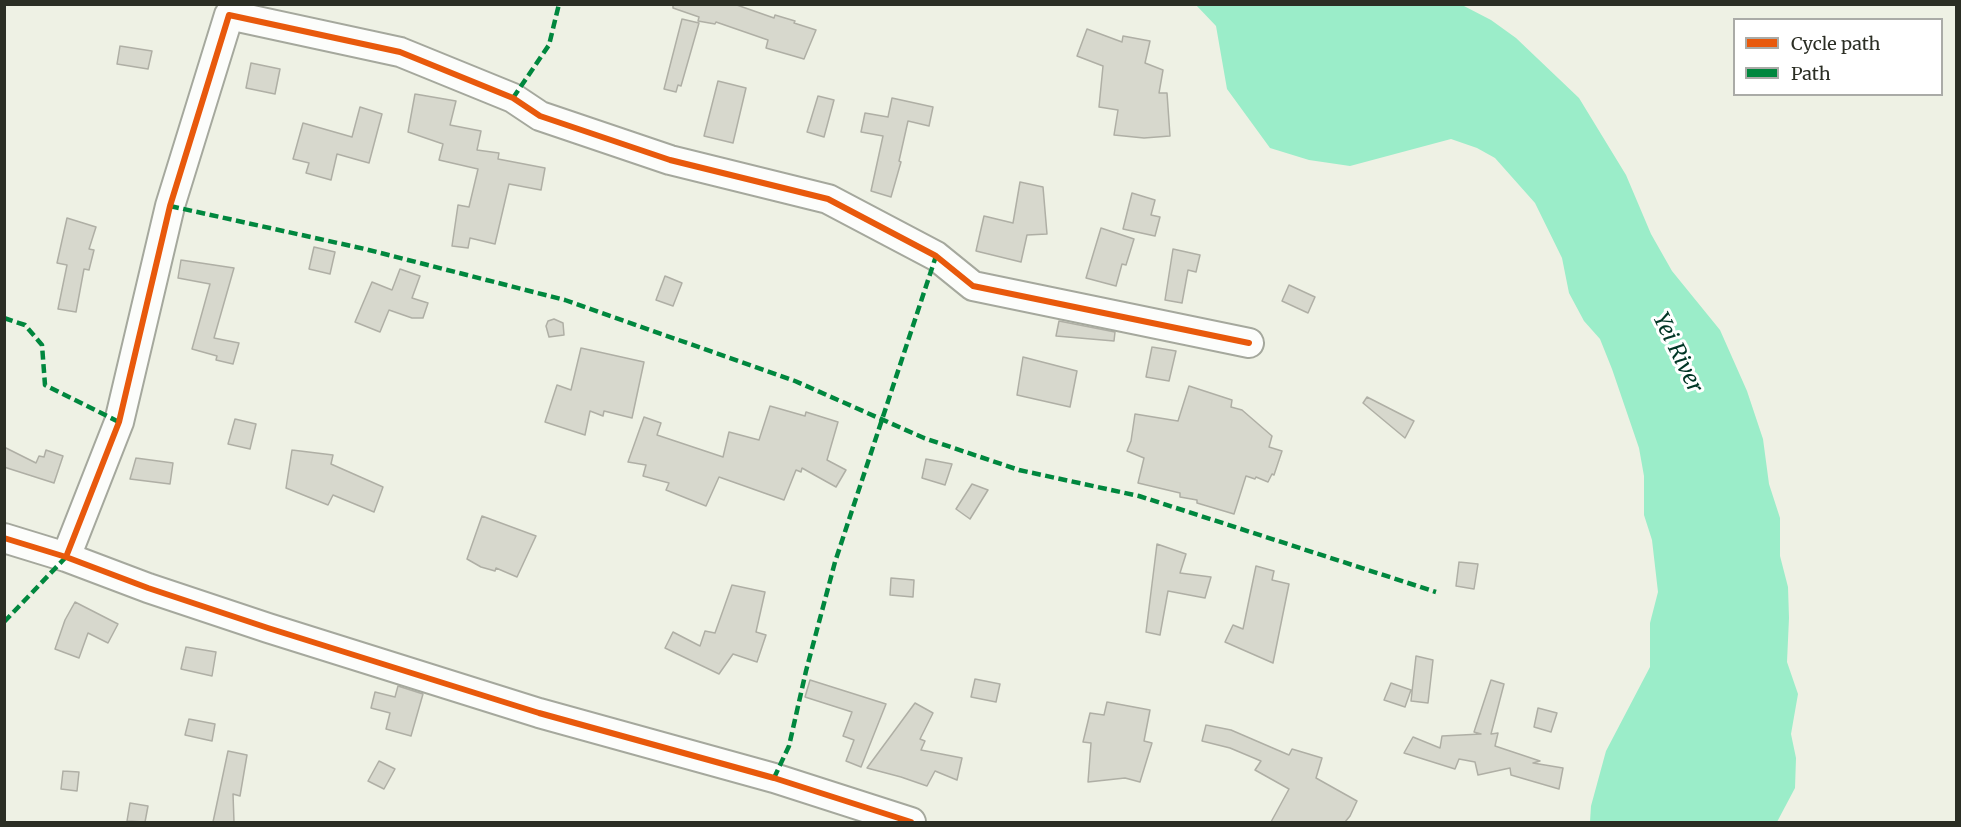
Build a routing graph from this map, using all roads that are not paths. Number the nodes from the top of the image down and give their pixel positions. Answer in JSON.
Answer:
{"nodes":[{"id":1,"x":1249,"y":343,"type":"dead end"},
{"id":2,"x":4,"y":538,"type":"edge"},
{"id":3,"x":66,"y":557,"type":"junction"},
{"id":4,"x":911,"y":822,"type":"edge"}],
"edges":[{"from":1,"to":3,"type":"street"},
{"from":2,"to":3,"type":"street"},
{"from":3,"to":4,"type":"street"}]}
